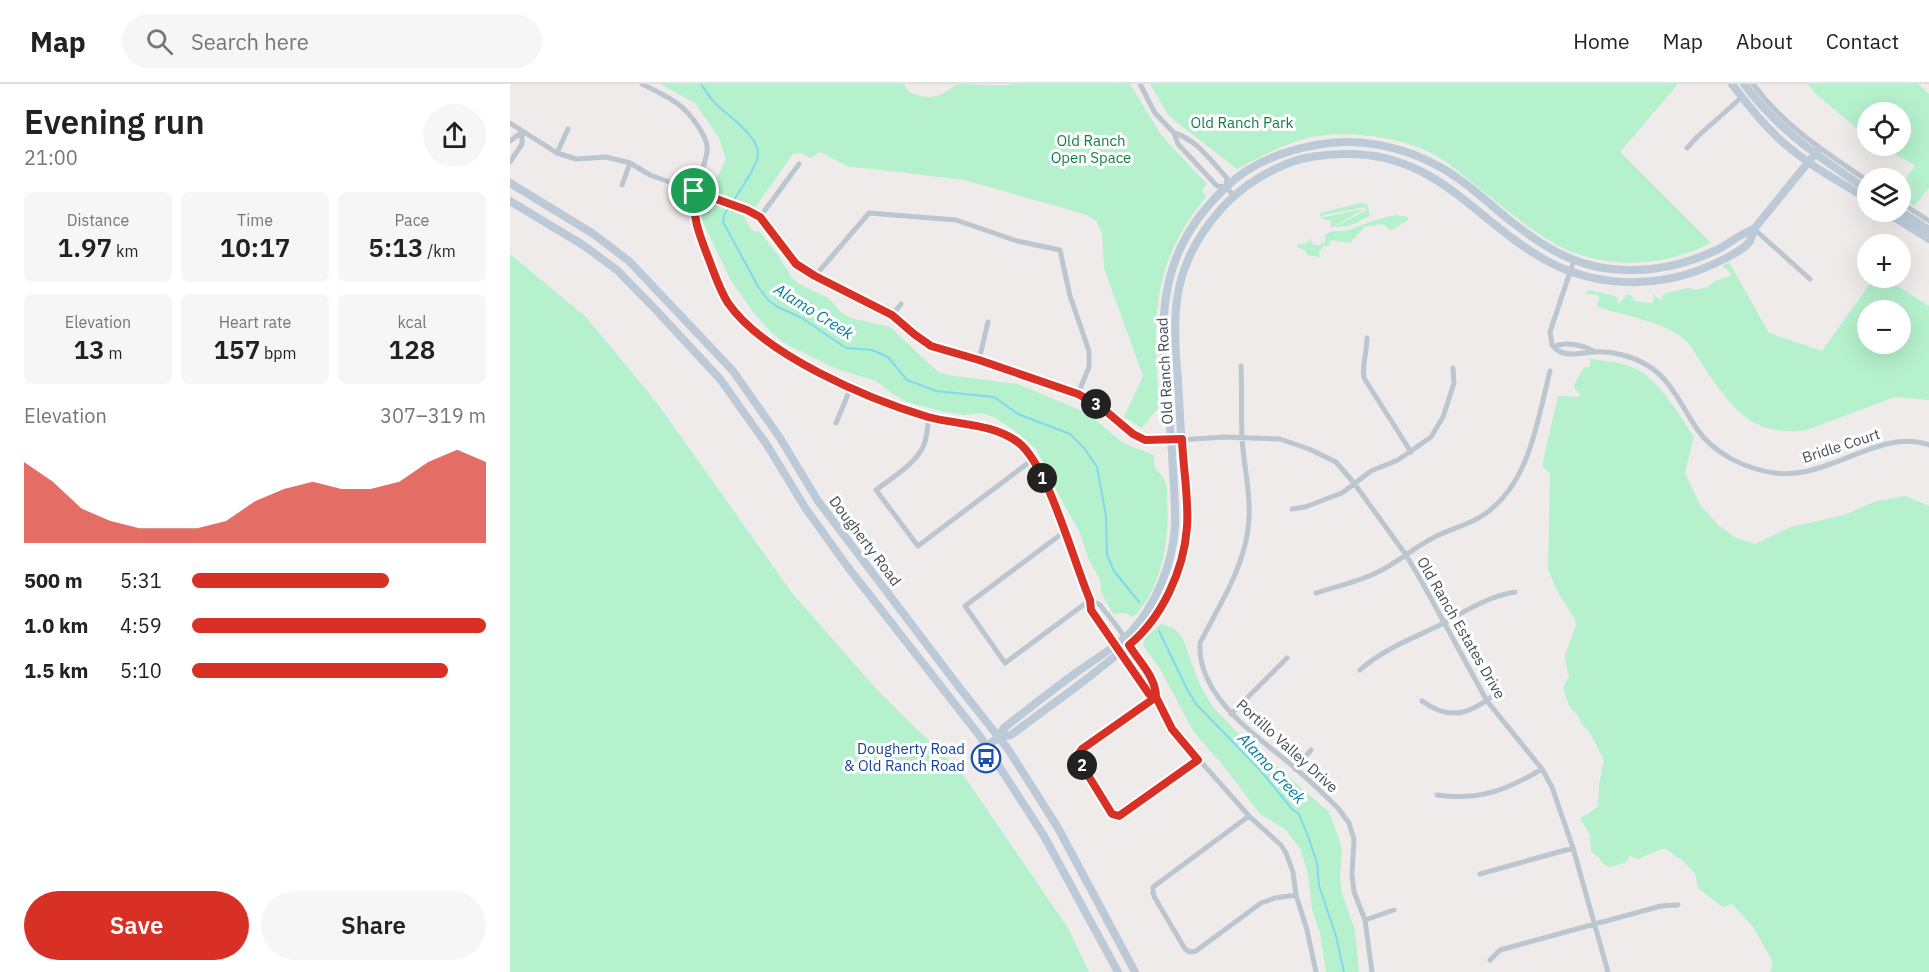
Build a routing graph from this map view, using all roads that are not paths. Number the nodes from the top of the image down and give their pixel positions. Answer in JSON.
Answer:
{"nodes":[{"id":1,"x":642,"y":84,"type":"edge"},
{"id":2,"x":1140,"y":84,"type":"edge"},
{"id":3,"x":1732,"y":84,"type":"edge"},
{"id":4,"x":1744,"y":84,"type":"edge"},
{"id":5,"x":1753,"y":84,"type":"edge"},
{"id":6,"x":1743,"y":97,"type":"junction"},
{"id":7,"x":510,"y":123,"type":"edge"},
{"id":8,"x":568,"y":129,"type":"dead end"},
{"id":9,"x":522,"y":132,"type":"junction"},
{"id":10,"x":1174,"y":133,"type":"junction"},
{"id":11,"x":510,"y":141,"type":"edge"},
{"id":12,"x":1687,"y":148,"type":"dead end"},
{"id":13,"x":1816,"y":151,"type":"junction"},
{"id":14,"x":557,"y":153,"type":"junction"},
{"id":15,"x":510,"y":162,"type":"edge"},
{"id":16,"x":1808,"y":162,"type":"junction"},
{"id":17,"x":630,"y":163,"type":"junction"},
{"id":18,"x":799,"y":164,"type":"dead end"},
{"id":19,"x":1857,"y":175,"type":"edge"},
{"id":20,"x":1857,"y":182,"type":"edge"},
{"id":21,"x":510,"y":183,"type":"edge"},
{"id":22,"x":622,"y":185,"type":"dead end"},
{"id":23,"x":1226,"y":187,"type":"junction"},
{"id":24,"x":694,"y":191,"type":"junction"},
{"id":25,"x":1857,"y":192,"type":"edge"},
{"id":26,"x":1234,"y":196,"type":"junction"},
{"id":27,"x":510,"y":201,"type":"edge"},
{"id":28,"x":1911,"y":209,"type":"edge"},
{"id":29,"x":760,"y":217,"type":"junction"},
{"id":30,"x":1911,"y":218,"type":"edge"},
{"id":31,"x":1929,"y":220,"type":"edge"},
{"id":32,"x":1902,"y":222,"type":"edge"},
{"id":33,"x":1755,"y":229,"type":"junction"},
{"id":34,"x":1929,"y":230,"type":"edge"},
{"id":35,"x":1929,"y":239,"type":"edge"},
{"id":36,"x":1574,"y":260,"type":"junction"},
{"id":37,"x":1570,"y":271,"type":"junction"},
{"id":38,"x":815,"y":276,"type":"junction"},
{"id":39,"x":1810,"y":279,"type":"dead end"},
{"id":40,"x":901,"y":304,"type":"dead end"},
{"id":41,"x":892,"y":315,"type":"junction"},
{"id":42,"x":988,"y":322,"type":"dead end"},
{"id":43,"x":1367,"y":338,"type":"dead end"},
{"id":44,"x":979,"y":360,"type":"junction"},
{"id":45,"x":1242,"y":366,"type":"dead end"},
{"id":46,"x":1453,"y":368,"type":"dead end"},
{"id":47,"x":1550,"y":371,"type":"dead end"},
{"id":48,"x":851,"y":387,"type":"junction"},
{"id":49,"x":1078,"y":394,"type":"junction"},
{"id":50,"x":929,"y":417,"type":"junction"},
{"id":51,"x":836,"y":423,"type":"dead end"},
{"id":52,"x":1242,"y":438,"type":"junction"},
{"id":53,"x":1182,"y":439,"type":"junction"},
{"id":54,"x":1171,"y":440,"type":"junction"},
{"id":55,"x":1929,"y":445,"type":"edge"},
{"id":56,"x":1411,"y":452,"type":"junction"},
{"id":57,"x":1032,"y":460,"type":"junction"},
{"id":58,"x":1354,"y":483,"type":"junction"},
{"id":59,"x":1292,"y":509,"type":"dead end"},
{"id":60,"x":1064,"y":532,"type":"junction"},
{"id":61,"x":1406,"y":555,"type":"junction"},
{"id":62,"x":1515,"y":592,"type":"dead end"},
{"id":63,"x":1316,"y":593,"type":"dead end"},
{"id":64,"x":1090,"y":600,"type":"junction"},
{"id":65,"x":1443,"y":623,"type":"junction"},
{"id":66,"x":1124,"y":638,"type":"junction"},
{"id":67,"x":1115,"y":645,"type":"junction"},
{"id":68,"x":1129,"y":645,"type":"junction"},
{"id":69,"x":1120,"y":653,"type":"junction"},
{"id":70,"x":1287,"y":658,"type":"dead end"},
{"id":71,"x":1360,"y":670,"type":"dead end"},
{"id":72,"x":1501,"y":690,"type":"dead end"},
{"id":73,"x":1156,"y":697,"type":"junction"},
{"id":74,"x":1422,"y":701,"type":"dead end"},
{"id":75,"x":1487,"y":701,"type":"junction"},
{"id":76,"x":1231,"y":714,"type":"junction"},
{"id":77,"x":999,"y":737,"type":"junction"},
{"id":78,"x":987,"y":746,"type":"junction"},
{"id":79,"x":1311,"y":750,"type":"dead end"},
{"id":80,"x":1198,"y":760,"type":"junction"},
{"id":81,"x":1542,"y":768,"type":"junction"},
{"id":82,"x":1295,"y":769,"type":"junction"},
{"id":83,"x":1437,"y":795,"type":"dead end"},
{"id":84,"x":1249,"y":816,"type":"junction"},
{"id":85,"x":1574,"y":848,"type":"junction"},
{"id":86,"x":1480,"y":874,"type":"dead end"},
{"id":87,"x":1296,"y":895,"type":"junction"},
{"id":88,"x":1678,"y":905,"type":"dead end"},
{"id":89,"x":1394,"y":910,"type":"dead end"},
{"id":90,"x":1365,"y":920,"type":"junction"},
{"id":91,"x":1594,"y":924,"type":"junction"},
{"id":92,"x":1490,"y":960,"type":"dead end"},
{"id":93,"x":1118,"y":972,"type":"edge"},
{"id":94,"x":1135,"y":972,"type":"edge"},
{"id":95,"x":1316,"y":972,"type":"edge"},
{"id":96,"x":1372,"y":972,"type":"edge"},
{"id":97,"x":1608,"y":972,"type":"edge"}],
"edges":[{"from":1,"to":24,"type":"street"},
{"from":2,"to":10,"type":"street"},
{"from":3,"to":6,"type":"street"},
{"from":4,"to":13,"type":"street"},
{"from":5,"to":13,"type":"street"},
{"from":6,"to":12,"type":"street"},
{"from":6,"to":16,"type":"street"},
{"from":7,"to":9,"type":"street"},
{"from":8,"to":14,"type":"street"},
{"from":9,"to":11,"type":"street"},
{"from":9,"to":14,"type":"street"},
{"from":9,"to":15,"type":"street"},
{"from":10,"to":23,"type":"street"},
{"from":10,"to":23,"type":"street"},
{"from":13,"to":16,"type":"street","name":"Old Ranch Road"},
{"from":13,"to":19,"type":"street"},
{"from":13,"to":20,"type":"street"},
{"from":14,"to":17,"type":"street"},
{"from":16,"to":25,"type":"street"},
{"from":16,"to":33,"type":"street","name":"Old Ranch Road"},
{"from":17,"to":22,"type":"street"},
{"from":17,"to":24,"type":"street"},
{"from":18,"to":29,"type":"street"},
{"from":21,"to":77,"type":"street","name":"Dougherty Road"},
{"from":23,"to":26,"type":"street"},
{"from":23,"to":36,"type":"street","name":"Old Ranch Road"},
{"from":23,"to":54,"type":"street","name":"Old Ranch Road"},
{"from":24,"to":29,"type":"street"},
{"from":24,"to":48,"type":"street"},
{"from":26,"to":37,"type":"street","name":"Old Ranch Road"},
{"from":26,"to":53,"type":"street","name":"Old Ranch Road"},
{"from":27,"to":78,"type":"street","name":"Dougherty Road"},
{"from":28,"to":31,"type":"street"},
{"from":29,"to":38,"type":"street","name":"Old Ranch Estates Drive"},
{"from":30,"to":34,"type":"street"},
{"from":32,"to":35,"type":"street"},
{"from":33,"to":36,"type":"street","name":"Old Ranch Road"},
{"from":33,"to":37,"type":"street","name":"Old Ranch Road"},
{"from":33,"to":39,"type":"street"},
{"from":36,"to":37,"type":"street","name":"Bridle Court"},
{"from":37,"to":55,"type":"street","name":"Bridle Court"},
{"from":38,"to":41,"type":"street","name":"Old Ranch Estates Drive"},
{"from":38,"to":49,"type":"street"},
{"from":40,"to":41,"type":"street"},
{"from":41,"to":44,"type":"street","name":"Old Ranch Estates Drive"},
{"from":42,"to":44,"type":"street"},
{"from":43,"to":56,"type":"street"},
{"from":44,"to":49,"type":"street","name":"Old Ranch Estates Drive"},
{"from":45,"to":52,"type":"street"},
{"from":46,"to":56,"type":"street"},
{"from":47,"to":61,"type":"street"},
{"from":48,"to":50,"type":"street"},
{"from":48,"to":51,"type":"street"},
{"from":49,"to":54,"type":"street","name":"Old Ranch Estates Drive"},
{"from":50,"to":57,"type":"street"},
{"from":50,"to":57,"type":"street"},
{"from":52,"to":53,"type":"street","name":"Old Ranch Estates Drive"},
{"from":52,"to":58,"type":"street","name":"Old Ranch Estates Drive"},
{"from":52,"to":76,"type":"street","name":"Portillo Valley Drive"},
{"from":53,"to":54,"type":"street","name":"Old Ranch Estates Drive"},
{"from":53,"to":68,"type":"street","name":"Old Ranch Road"},
{"from":54,"to":66,"type":"street","name":"Old Ranch Road"},
{"from":56,"to":58,"type":"street"},
{"from":57,"to":60,"type":"street"},
{"from":58,"to":59,"type":"street"},
{"from":58,"to":61,"type":"street","name":"Old Ranch Estates Drive"},
{"from":60,"to":64,"type":"street"},
{"from":60,"to":64,"type":"street"},
{"from":61,"to":63,"type":"street"},
{"from":61,"to":65,"type":"street","name":"Old Ranch Estates Drive"},
{"from":62,"to":65,"type":"street"},
{"from":64,"to":66,"type":"street"},
{"from":64,"to":67,"type":"street"},
{"from":65,"to":71,"type":"street"},
{"from":65,"to":75,"type":"street","name":"Old Ranch Estates Drive"},
{"from":66,"to":67,"type":"street","name":"Old Ranch Road"},
{"from":66,"to":68,"type":"street"},
{"from":67,"to":69,"type":"street"},
{"from":67,"to":77,"type":"street","name":"Old Ranch Road"},
{"from":68,"to":69,"type":"street","name":"Old Ranch Road"},
{"from":68,"to":73,"type":"street"},
{"from":69,"to":73,"type":"street"},
{"from":69,"to":77,"type":"street","name":"Old Ranch Road"},
{"from":70,"to":76,"type":"street"},
{"from":72,"to":75,"type":"street"},
{"from":73,"to":80,"type":"street"},
{"from":73,"to":80,"type":"street"},
{"from":74,"to":75,"type":"street"},
{"from":75,"to":81,"type":"street","name":"Old Ranch Estates Drive"},
{"from":76,"to":82,"type":"street","name":"Portillo Valley Drive"},
{"from":77,"to":78,"type":"street","name":"Old Ranch Road"},
{"from":77,"to":94,"type":"street","name":"Dougherty Road"},
{"from":78,"to":93,"type":"street","name":"Dougherty Road"},
{"from":79,"to":82,"type":"street"},
{"from":80,"to":84,"type":"street"},
{"from":81,"to":83,"type":"street"},
{"from":81,"to":85,"type":"street","name":"Old Ranch Estates Drive"},
{"from":82,"to":90,"type":"street","name":"Portillo Valley Drive"},
{"from":84,"to":87,"type":"street"},
{"from":84,"to":87,"type":"street"},
{"from":85,"to":86,"type":"street"},
{"from":85,"to":91,"type":"street","name":"Old Ranch Estates Drive"},
{"from":87,"to":95,"type":"street"},
{"from":88,"to":91,"type":"street"},
{"from":89,"to":90,"type":"street"},
{"from":90,"to":96,"type":"street","name":"Portillo Valley Drive"},
{"from":91,"to":92,"type":"street"},
{"from":91,"to":97,"type":"street","name":"Old Ranch Estates Drive"}]}
